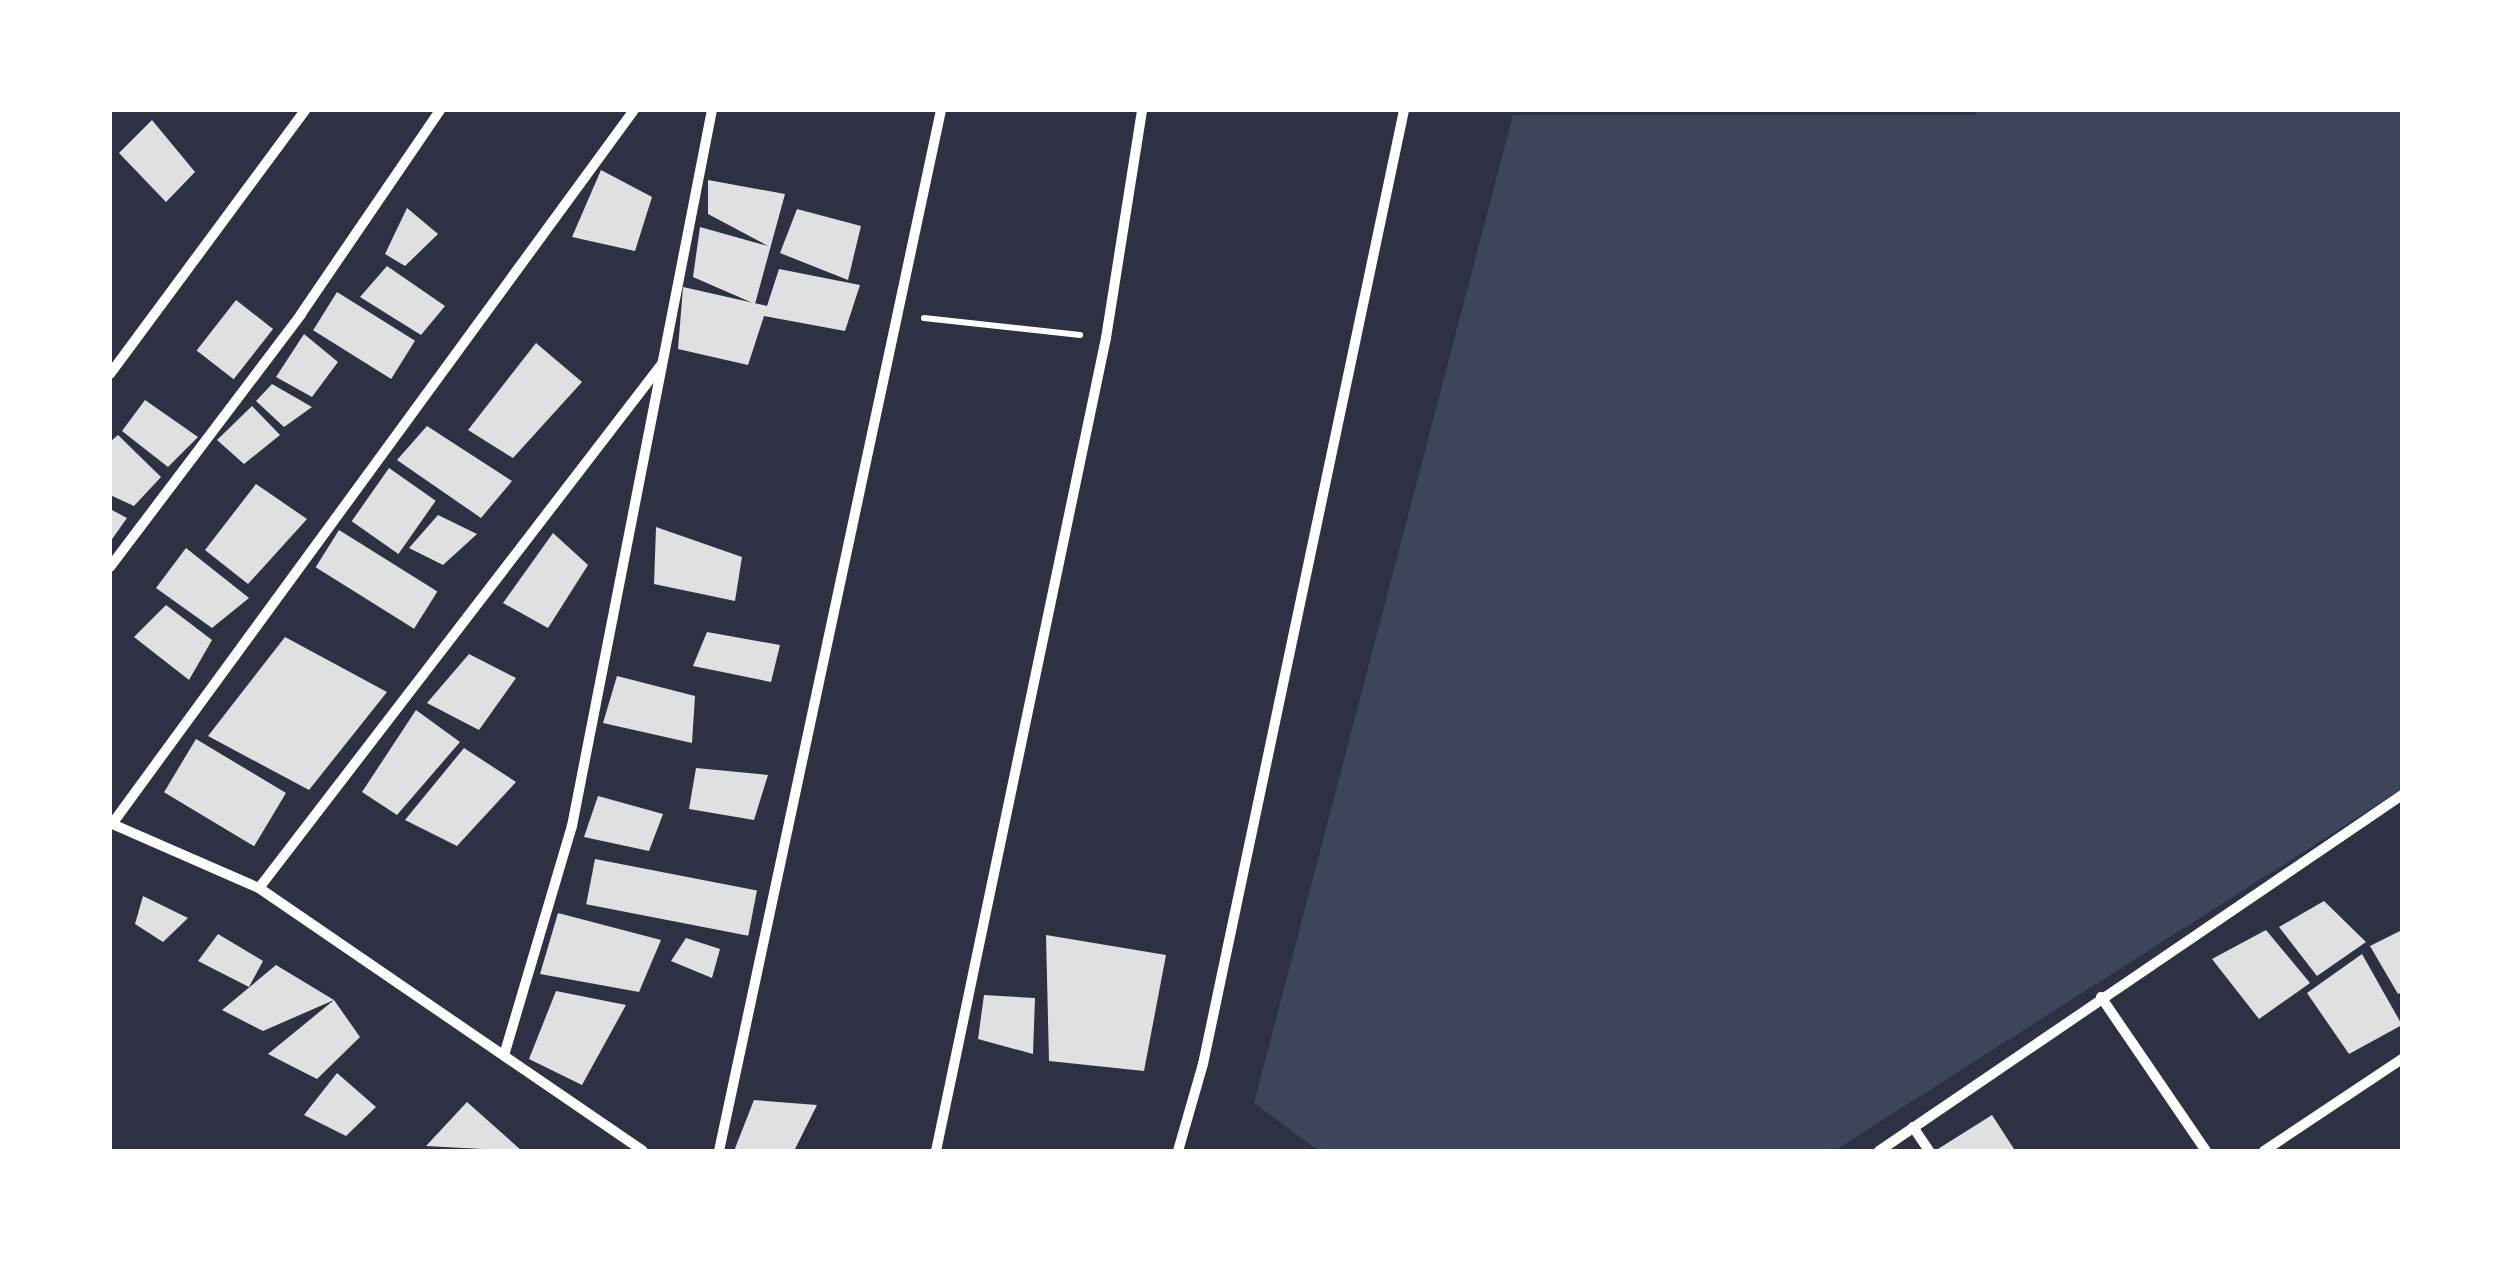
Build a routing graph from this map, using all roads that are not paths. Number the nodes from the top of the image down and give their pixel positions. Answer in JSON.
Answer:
{"nodes":[{"id":1,"x":305,"y":110,"type":"edge"},
{"id":2,"x":440,"y":110,"type":"edge"},
{"id":3,"x":634,"y":110,"type":"edge"},
{"id":4,"x":712,"y":110,"type":"edge"},
{"id":5,"x":941,"y":110,"type":"edge"},
{"id":6,"x":1142,"y":110,"type":"edge"},
{"id":7,"x":1404,"y":110,"type":"edge"},
{"id":8,"x":662,"y":363,"type":"junction"},
{"id":9,"x":110,"y":374,"type":"edge"},
{"id":10,"x":110,"y":567,"type":"edge"},
{"id":11,"x":2402,"y":795,"type":"edge"},
{"id":12,"x":111,"y":824,"type":"edge"},
{"id":13,"x":259,"y":888,"type":"junction"},
{"id":14,"x":2101,"y":997,"type":"junction"},
{"id":15,"x":505,"y":1052,"type":"junction"},
{"id":16,"x":2402,"y":1059,"type":"edge"},
{"id":17,"x":1913,"y":1126,"type":"junction"},
{"id":18,"x":644,"y":1151,"type":"edge"},
{"id":19,"x":720,"y":1151,"type":"edge"},
{"id":20,"x":936,"y":1151,"type":"edge"},
{"id":21,"x":1178,"y":1151,"type":"edge"},
{"id":22,"x":1879,"y":1151,"type":"edge"},
{"id":23,"x":1929,"y":1151,"type":"edge"},
{"id":24,"x":2206,"y":1151,"type":"edge"},
{"id":25,"x":2264,"y":1151,"type":"edge"}],
"edges":[{"from":1,"to":9,"type":"street"},
{"from":2,"to":10,"type":"street"},
{"from":3,"to":12,"type":"street"},
{"from":4,"to":8,"type":"street"},
{"from":5,"to":19,"type":"street"},
{"from":6,"to":20,"type":"street"},
{"from":7,"to":21,"type":"street"},
{"from":8,"to":13,"type":"street"},
{"from":8,"to":15,"type":"street"},
{"from":11,"to":14,"type":"street"},
{"from":12,"to":13,"type":"street"},
{"from":13,"to":15,"type":"street"},
{"from":14,"to":17,"type":"street"},
{"from":14,"to":24,"type":"street"},
{"from":15,"to":18,"type":"street"},
{"from":16,"to":25,"type":"street"},
{"from":17,"to":22,"type":"street"},
{"from":17,"to":23,"type":"street"}]}
